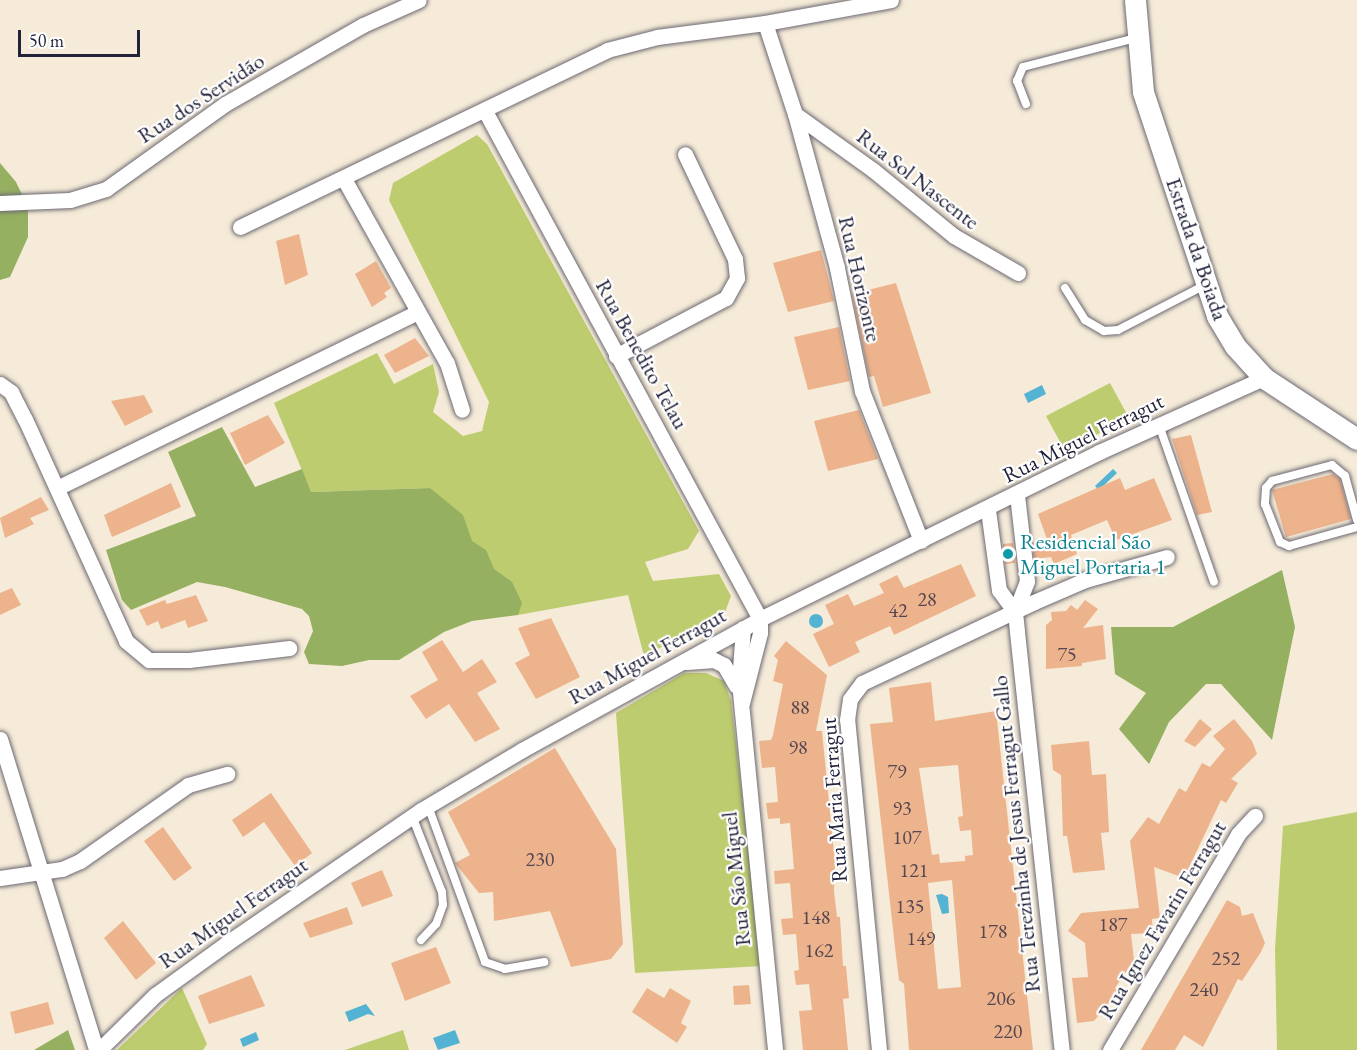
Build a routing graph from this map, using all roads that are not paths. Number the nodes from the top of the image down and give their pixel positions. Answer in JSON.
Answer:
{"nodes":[{"id":1,"x":419,"y":0,"type":"edge"},
{"id":2,"x":891,"y":0,"type":"edge"},
{"id":3,"x":1135,"y":0,"type":"edge"},
{"id":4,"x":765,"y":23,"type":"junction"},
{"id":5,"x":1136,"y":38,"type":"junction"},
{"id":6,"x":1026,"y":104,"type":"dead end"},
{"id":7,"x":485,"y":111,"type":"junction"},
{"id":8,"x":795,"y":114,"type":"junction"},
{"id":9,"x":685,"y":154,"type":"dead end"},
{"id":10,"x":344,"y":179,"type":"junction"},
{"id":11,"x":0,"y":202,"type":"edge"},
{"id":12,"x":240,"y":227,"type":"dead end"},
{"id":13,"x":1018,"y":273,"type":"dead end"},
{"id":14,"x":1206,"y":284,"type":"junction"},
{"id":15,"x":1065,"y":288,"type":"dead end"},
{"id":16,"x":416,"y":313,"type":"junction"},
{"id":17,"x":616,"y":356,"type":"junction"},
{"id":18,"x":1264,"y":378,"type":"junction"},
{"id":19,"x":0,"y":384,"type":"edge"},
{"id":20,"x":462,"y":410,"type":"dead end"},
{"id":21,"x":1158,"y":424,"type":"junction"},
{"id":22,"x":1357,"y":439,"type":"edge"},
{"id":23,"x":57,"y":488,"type":"junction"},
{"id":24,"x":1017,"y":495,"type":"junction"},
{"id":25,"x":988,"y":510,"type":"junction"},
{"id":26,"x":1357,"y":520,"type":"edge"},
{"id":27,"x":1357,"y":527,"type":"edge"},
{"id":28,"x":921,"y":541,"type":"junction"},
{"id":29,"x":1167,"y":557,"type":"dead end"},
{"id":30,"x":1214,"y":582,"type":"dead end"},
{"id":31,"x":1015,"y":612,"type":"junction"},
{"id":32,"x":760,"y":619,"type":"junction"},
{"id":33,"x":743,"y":628,"type":"junction"},
{"id":34,"x":289,"y":648,"type":"dead end"},
{"id":35,"x":679,"y":664,"type":"junction"},
{"id":36,"x":742,"y":703,"type":"junction"},
{"id":37,"x":0,"y":739,"type":"edge"},
{"id":38,"x":228,"y":774,"type":"dead end"},
{"id":39,"x":428,"y":806,"type":"junction"},
{"id":40,"x":412,"y":816,"type":"junction"},
{"id":41,"x":1255,"y":816,"type":"dead end"},
{"id":42,"x":39,"y":872,"type":"junction"},
{"id":43,"x":0,"y":878,"type":"edge"},
{"id":44,"x":421,"y":940,"type":"dead end"},
{"id":45,"x":544,"y":962,"type":"dead end"},
{"id":46,"x":98,"y":1050,"type":"edge"},
{"id":47,"x":775,"y":1050,"type":"edge"},
{"id":48,"x":879,"y":1050,"type":"edge"},
{"id":49,"x":1062,"y":1050,"type":"edge"},
{"id":50,"x":1110,"y":1050,"type":"edge"}],
"edges":[{"from":1,"to":11,"type":"street","name":"Rua dos Servidão"},
{"from":2,"to":4,"type":"street"},
{"from":3,"to":5,"type":"main road","name":"Estrada da Boiada"},
{"from":4,"to":7,"type":"street"},
{"from":4,"to":8,"type":"street","name":"Rua Horizonte"},
{"from":5,"to":6,"type":"lane"},
{"from":5,"to":14,"type":"main road","name":"Estrada da Boiada"},
{"from":7,"to":10,"type":"street"},
{"from":7,"to":17,"type":"street","name":"Rua Benedito Telau"},
{"from":8,"to":13,"type":"street","name":"Rua Sol Nascente"},
{"from":8,"to":28,"type":"street","name":"Rua Horizonte"},
{"from":9,"to":17,"type":"street"},
{"from":10,"to":12,"type":"street"},
{"from":10,"to":16,"type":"street"},
{"from":14,"to":15,"type":"lane"},
{"from":14,"to":18,"type":"main road","name":"Estrada da Boiada"},
{"from":16,"to":20,"type":"street"},
{"from":16,"to":23,"type":"street"},
{"from":17,"to":32,"type":"street","name":"Rua Benedito Telau"},
{"from":18,"to":21,"type":"street","name":"Rua Miguel Ferragut"},
{"from":18,"to":22,"type":"main road","name":"Estrada da Boiada"},
{"from":19,"to":23,"type":"street"},
{"from":21,"to":24,"type":"street","name":"Rua Miguel Ferragut"},
{"from":21,"to":30,"type":"lane"},
{"from":23,"to":34,"type":"street"},
{"from":24,"to":25,"type":"street","name":"Rua Miguel Ferragut"},
{"from":24,"to":31,"type":"street","name":"Rua Terezinha de Jesus Ferragut Gallo"},
{"from":25,"to":28,"type":"street","name":"Rua Miguel Ferragut"},
{"from":25,"to":31,"type":"street","name":"Rua Terezinha de Jesus Ferragut Gallo"},
{"from":26,"to":27,"type":"lane"},
{"from":28,"to":32,"type":"street","name":"Rua Miguel Ferragut"},
{"from":29,"to":31,"type":"street","name":"Rua Maria Ferragut"},
{"from":31,"to":48,"type":"street","name":"Rua Maria Ferragut"},
{"from":31,"to":49,"type":"street","name":"Rua Terezinha de Jesus Ferragut Gallo"},
{"from":32,"to":33,"type":"street","name":"Rua Miguel Ferragut"},
{"from":32,"to":36,"type":"street","name":"Rua São Miguel"},
{"from":33,"to":35,"type":"street","name":"Rua Miguel Ferragut"},
{"from":33,"to":36,"type":"street","name":"Rua São Miguel"},
{"from":35,"to":36,"type":"street","name":"Rua São Miguel"},
{"from":35,"to":39,"type":"street","name":"Rua Miguel Ferragut"},
{"from":36,"to":47,"type":"street","name":"Rua São Miguel"},
{"from":37,"to":42,"type":"street"},
{"from":38,"to":42,"type":"street"},
{"from":39,"to":40,"type":"street","name":"Rua Miguel Ferragut"},
{"from":39,"to":45,"type":"lane"},
{"from":40,"to":44,"type":"lane"},
{"from":40,"to":46,"type":"street","name":"Rua Miguel Ferragut"},
{"from":41,"to":50,"type":"street","name":"Rua Ignez Favarin Ferragut"},
{"from":42,"to":43,"type":"street"},
{"from":42,"to":46,"type":"street"}]}
